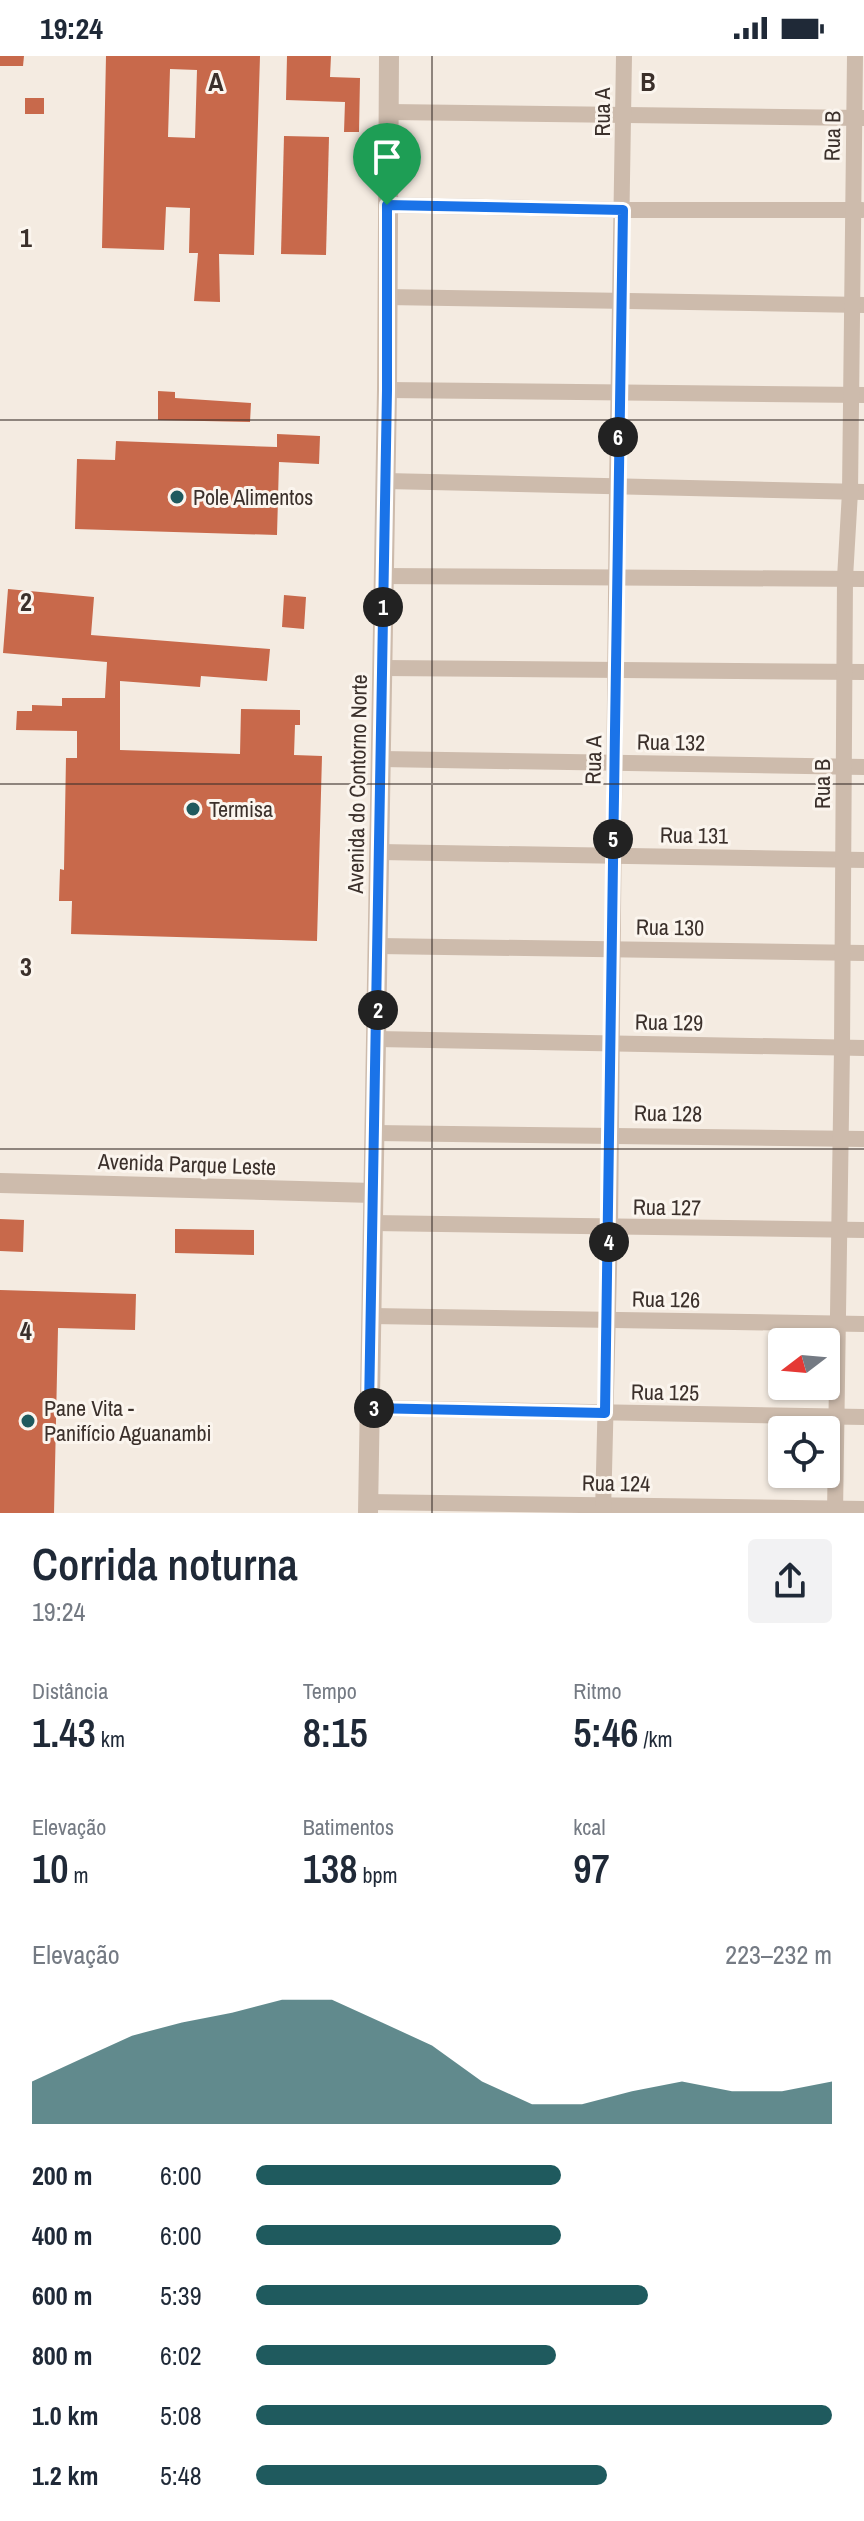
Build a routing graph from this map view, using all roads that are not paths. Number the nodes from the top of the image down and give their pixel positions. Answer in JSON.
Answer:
{"nodes":[{"id":1,"x":389,"y":56,"type":"edge"},
{"id":2,"x":624,"y":56,"type":"edge"},
{"id":3,"x":855,"y":56,"type":"edge"},
{"id":4,"x":389,"y":112,"type":"junction"},
{"id":5,"x":625,"y":117,"type":"junction"},
{"id":6,"x":859,"y":118,"type":"edge"},
{"id":7,"x":387,"y":205,"type":"junction"},
{"id":8,"x":623,"y":210,"type":"junction"},
{"id":9,"x":858,"y":210,"type":"edge"},
{"id":10,"x":386,"y":297,"type":"junction"},
{"id":11,"x":621,"y":299,"type":"junction"},
{"id":12,"x":858,"y":305,"type":"edge"},
{"id":13,"x":387,"y":390,"type":"junction"},
{"id":14,"x":620,"y":393,"type":"junction"},
{"id":15,"x":857,"y":395,"type":"edge"},
{"id":16,"x":385,"y":481,"type":"junction"},
{"id":17,"x":617,"y":488,"type":"junction"},
{"id":18,"x":857,"y":492,"type":"edge"},
{"id":19,"x":383,"y":576,"type":"junction"},
{"id":20,"x":616,"y":578,"type":"junction"},
{"id":21,"x":845,"y":578,"type":"junction"},
{"id":22,"x":864,"y":579,"type":"edge"},
{"id":23,"x":383,"y":668,"type":"junction"},
{"id":24,"x":617,"y":671,"type":"junction"},
{"id":25,"x":844,"y":671,"type":"junction"},
{"id":26,"x":864,"y":672,"type":"edge"},
{"id":27,"x":382,"y":759,"type":"junction"},
{"id":28,"x":615,"y":763,"type":"junction"},
{"id":29,"x":845,"y":766,"type":"junction"},
{"id":30,"x":864,"y":767,"type":"edge"},
{"id":31,"x":380,"y":852,"type":"junction"},
{"id":32,"x":613,"y":856,"type":"junction"},
{"id":33,"x":844,"y":860,"type":"junction"},
{"id":34,"x":864,"y":860,"type":"edge"},
{"id":35,"x":379,"y":946,"type":"junction"},
{"id":36,"x":611,"y":948,"type":"junction"},
{"id":37,"x":841,"y":952,"type":"junction"},
{"id":38,"x":864,"y":953,"type":"edge"},
{"id":39,"x":377,"y":1039,"type":"junction"},
{"id":40,"x":611,"y":1043,"type":"junction"},
{"id":41,"x":842,"y":1048,"type":"junction"},
{"id":42,"x":864,"y":1048,"type":"edge"},
{"id":43,"x":375,"y":1133,"type":"junction"},
{"id":44,"x":609,"y":1134,"type":"junction"},
{"id":45,"x":841,"y":1139,"type":"junction"},
{"id":46,"x":864,"y":1139,"type":"edge"},
{"id":47,"x":0,"y":1183,"type":"edge"},
{"id":48,"x":373,"y":1193,"type":"junction"},
{"id":49,"x":373,"y":1223,"type":"junction"},
{"id":50,"x":610,"y":1228,"type":"junction"},
{"id":51,"x":839,"y":1230,"type":"junction"},
{"id":52,"x":864,"y":1230,"type":"edge"},
{"id":53,"x":372,"y":1316,"type":"junction"},
{"id":54,"x":607,"y":1321,"type":"junction"},
{"id":55,"x":836,"y":1324,"type":"junction"},
{"id":56,"x":864,"y":1324,"type":"edge"},
{"id":57,"x":369,"y":1408,"type":"junction"},
{"id":58,"x":605,"y":1413,"type":"junction"},
{"id":59,"x":778,"y":1416,"type":"edge"},
{"id":60,"x":836,"y":1416,"type":"edge"},
{"id":61,"x":840,"y":1417,"type":"edge"},
{"id":62,"x":864,"y":1417,"type":"edge"},
{"id":63,"x":835,"y":1488,"type":"edge"},
{"id":64,"x":368,"y":1507,"type":"edge"},
{"id":65,"x":603,"y":1509,"type":"edge"},
{"id":66,"x":864,"y":1509,"type":"edge"},
{"id":67,"x":835,"y":1511,"type":"edge"}],
"edges":[{"from":1,"to":4,"type":"street","name":"Avenida do Contorno Norte"},
{"from":2,"to":5,"type":"street","name":"Rua A"},
{"from":3,"to":6,"type":"street","name":"Rua B"},
{"from":4,"to":5,"type":"street"},
{"from":4,"to":7,"type":"street","name":"Avenida do Contorno Norte"},
{"from":5,"to":6,"type":"street"},
{"from":5,"to":8,"type":"street","name":"Rua A"},
{"from":6,"to":9,"type":"street","name":"Rua B"},
{"from":7,"to":8,"type":"street"},
{"from":7,"to":10,"type":"street","name":"Avenida do Contorno Norte"},
{"from":8,"to":9,"type":"street"},
{"from":8,"to":11,"type":"street","name":"Rua A"},
{"from":9,"to":12,"type":"street","name":"Rua B"},
{"from":10,"to":11,"type":"street"},
{"from":10,"to":13,"type":"street","name":"Avenida do Contorno Norte"},
{"from":11,"to":12,"type":"street"},
{"from":11,"to":14,"type":"street","name":"Rua A"},
{"from":12,"to":15,"type":"street","name":"Rua B"},
{"from":13,"to":14,"type":"street"},
{"from":13,"to":16,"type":"street","name":"Avenida do Contorno Norte"},
{"from":14,"to":15,"type":"street"},
{"from":14,"to":17,"type":"street","name":"Rua A"},
{"from":15,"to":18,"type":"street","name":"Rua B"},
{"from":16,"to":17,"type":"street"},
{"from":16,"to":19,"type":"street","name":"Avenida do Contorno Norte"},
{"from":17,"to":18,"type":"street"},
{"from":17,"to":20,"type":"street","name":"Rua A"},
{"from":18,"to":21,"type":"street","name":"Rua B"},
{"from":19,"to":20,"type":"street"},
{"from":19,"to":23,"type":"street","name":"Avenida do Contorno Norte"},
{"from":20,"to":21,"type":"street"},
{"from":20,"to":24,"type":"street","name":"Rua A"},
{"from":21,"to":22,"type":"street"},
{"from":21,"to":25,"type":"street","name":"Rua B"},
{"from":23,"to":24,"type":"street"},
{"from":23,"to":27,"type":"street","name":"Avenida do Contorno Norte"},
{"from":24,"to":25,"type":"street"},
{"from":24,"to":28,"type":"street","name":"Rua A"},
{"from":25,"to":26,"type":"street"},
{"from":25,"to":29,"type":"street","name":"Rua B"},
{"from":27,"to":28,"type":"street","name":"Rua 132"},
{"from":27,"to":31,"type":"street","name":"Avenida do Contorno Norte"},
{"from":28,"to":29,"type":"street","name":"Rua 132"},
{"from":28,"to":32,"type":"street","name":"Rua A"},
{"from":29,"to":30,"type":"street","name":"Rua 132"},
{"from":29,"to":33,"type":"street","name":"Rua B"},
{"from":31,"to":32,"type":"street","name":"Rua 131"},
{"from":31,"to":35,"type":"street","name":"Avenida do Contorno Norte"},
{"from":32,"to":33,"type":"street","name":"Rua 131"},
{"from":32,"to":36,"type":"street","name":"Rua A"},
{"from":33,"to":34,"type":"street","name":"Rua 131"},
{"from":33,"to":37,"type":"street","name":"Rua B"},
{"from":35,"to":36,"type":"street","name":"Rua 130"},
{"from":35,"to":39,"type":"street","name":"Avenida do Contorno Norte"},
{"from":36,"to":37,"type":"street","name":"Rua 130"},
{"from":36,"to":40,"type":"street","name":"Rua A"},
{"from":37,"to":38,"type":"street","name":"Rua 130"},
{"from":37,"to":41,"type":"street","name":"Rua B"},
{"from":39,"to":40,"type":"street","name":"Rua 129"},
{"from":39,"to":43,"type":"street","name":"Avenida do Contorno Norte"},
{"from":40,"to":41,"type":"street","name":"Rua 129"},
{"from":40,"to":44,"type":"street","name":"Rua A"},
{"from":41,"to":42,"type":"street","name":"Rua 129"},
{"from":41,"to":45,"type":"street","name":"Rua B"},
{"from":43,"to":44,"type":"street","name":"Rua 128"},
{"from":43,"to":48,"type":"street","name":"Avenida do Contorno Norte"},
{"from":44,"to":45,"type":"street","name":"Rua 128"},
{"from":44,"to":50,"type":"street","name":"Rua A"},
{"from":45,"to":46,"type":"street","name":"Rua 128"},
{"from":45,"to":51,"type":"street","name":"Rua B"},
{"from":47,"to":48,"type":"street","name":"Avenida Parque Leste"},
{"from":48,"to":49,"type":"street","name":"Avenida do Contorno Norte"},
{"from":49,"to":50,"type":"street","name":"Rua 127"},
{"from":49,"to":53,"type":"street","name":"Avenida do Contorno Norte"},
{"from":50,"to":51,"type":"street","name":"Rua 127"},
{"from":50,"to":54,"type":"street","name":"Rua A"},
{"from":51,"to":52,"type":"street","name":"Rua 127"},
{"from":51,"to":55,"type":"street","name":"Rua B"},
{"from":53,"to":54,"type":"street","name":"Rua 126"},
{"from":53,"to":57,"type":"street","name":"Avenida do Contorno Norte"},
{"from":54,"to":55,"type":"street","name":"Rua 126"},
{"from":54,"to":58,"type":"street","name":"Rua A"},
{"from":55,"to":56,"type":"street","name":"Rua 126"},
{"from":55,"to":60,"type":"street","name":"Rua B"},
{"from":57,"to":58,"type":"street","name":"Rua 125"},
{"from":57,"to":64,"type":"street","name":"Avenida do Contorno Norte"},
{"from":58,"to":59,"type":"street","name":"Rua 125"},
{"from":58,"to":65,"type":"street","name":"Rua A"},
{"from":61,"to":62,"type":"street","name":"Rua 125"},
{"from":63,"to":67,"type":"street","name":"Rua B"},
{"from":64,"to":65,"type":"street","name":"Rua 124"},
{"from":65,"to":67,"type":"street","name":"Rua 124"},
{"from":66,"to":67,"type":"street","name":"Rua 124"}]}
